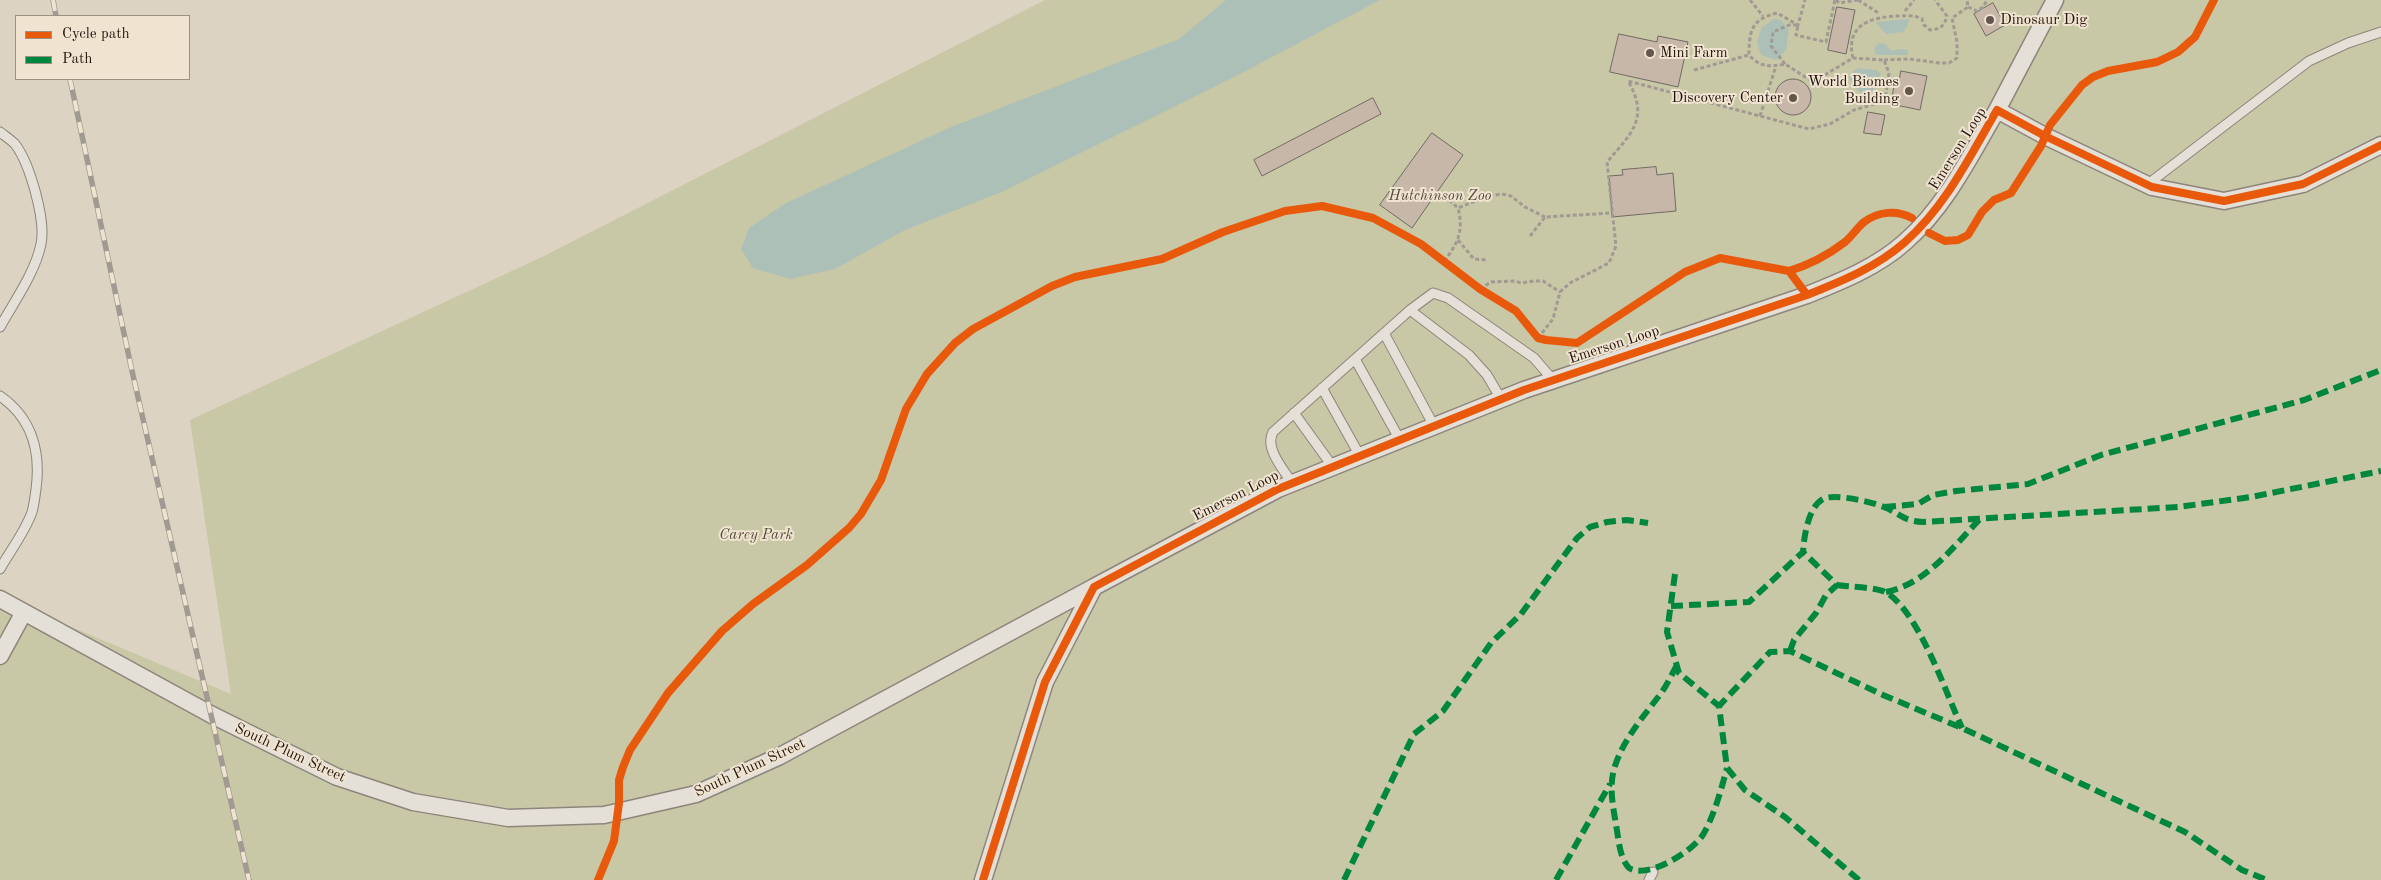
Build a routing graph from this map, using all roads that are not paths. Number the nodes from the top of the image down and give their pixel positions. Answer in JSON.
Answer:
{"nodes":[{"id":1,"x":2055,"y":0,"type":"edge"},
{"id":2,"x":2381,"y":32,"type":"edge"},
{"id":3,"x":1997,"y":110,"type":"junction"},
{"id":4,"x":0,"y":132,"type":"edge"},
{"id":5,"x":2381,"y":145,"type":"edge"},
{"id":6,"x":2148,"y":184,"type":"junction"},
{"id":7,"x":1410,"y":310,"type":"junction"},
{"id":8,"x":0,"y":327,"type":"edge"},
{"id":9,"x":1384,"y":333,"type":"junction"},
{"id":10,"x":1355,"y":360,"type":"junction"},
{"id":11,"x":1553,"y":380,"type":"junction"},
{"id":12,"x":1322,"y":388,"type":"junction"},
{"id":13,"x":0,"y":396,"type":"edge"},
{"id":14,"x":1501,"y":399,"type":"junction"},
{"id":15,"x":1294,"y":413,"type":"junction"},
{"id":16,"x":1434,"y":426,"type":"junction"},
{"id":17,"x":1400,"y":440,"type":"junction"},
{"id":18,"x":1360,"y":456,"type":"junction"},
{"id":19,"x":1333,"y":467,"type":"junction"},
{"id":20,"x":1292,"y":483,"type":"junction"},
{"id":21,"x":0,"y":569,"type":"edge"},
{"id":22,"x":1094,"y":587,"type":"junction"},
{"id":23,"x":0,"y":599,"type":"edge"},
{"id":24,"x":24,"y":612,"type":"junction"},
{"id":25,"x":0,"y":656,"type":"edge"},
{"id":26,"x":983,"y":880,"type":"edge"}],
"edges":[{"from":1,"to":3,"type":"street"},
{"from":2,"to":6,"type":"lane"},
{"from":3,"to":6,"type":"street","name":"Emerson Loop"},
{"from":3,"to":11,"type":"street","name":"Emerson Loop"},
{"from":4,"to":8,"type":"lane"},
{"from":5,"to":6,"type":"street","name":"Emerson Loop"},
{"from":7,"to":9,"type":"lane"},
{"from":7,"to":11,"type":"lane"},
{"from":7,"to":14,"type":"lane"},
{"from":9,"to":10,"type":"lane"},
{"from":9,"to":16,"type":"lane"},
{"from":10,"to":12,"type":"lane"},
{"from":10,"to":17,"type":"lane"},
{"from":11,"to":14,"type":"street","name":"Emerson Loop"},
{"from":12,"to":15,"type":"lane"},
{"from":12,"to":18,"type":"lane"},
{"from":13,"to":21,"type":"lane"},
{"from":14,"to":16,"type":"street","name":"Emerson Loop"},
{"from":15,"to":19,"type":"lane"},
{"from":15,"to":20,"type":"lane"},
{"from":16,"to":17,"type":"street","name":"Emerson Loop"},
{"from":17,"to":18,"type":"street","name":"Emerson Loop"},
{"from":18,"to":19,"type":"street","name":"Emerson Loop"},
{"from":19,"to":20,"type":"street","name":"Emerson Loop"},
{"from":20,"to":22,"type":"street","name":"Emerson Loop"},
{"from":22,"to":24,"type":"street","name":"South Plum Street"},
{"from":22,"to":26,"type":"street"},
{"from":23,"to":24,"type":"street","name":"South Plum Street"},
{"from":24,"to":25,"type":"street"}]}
